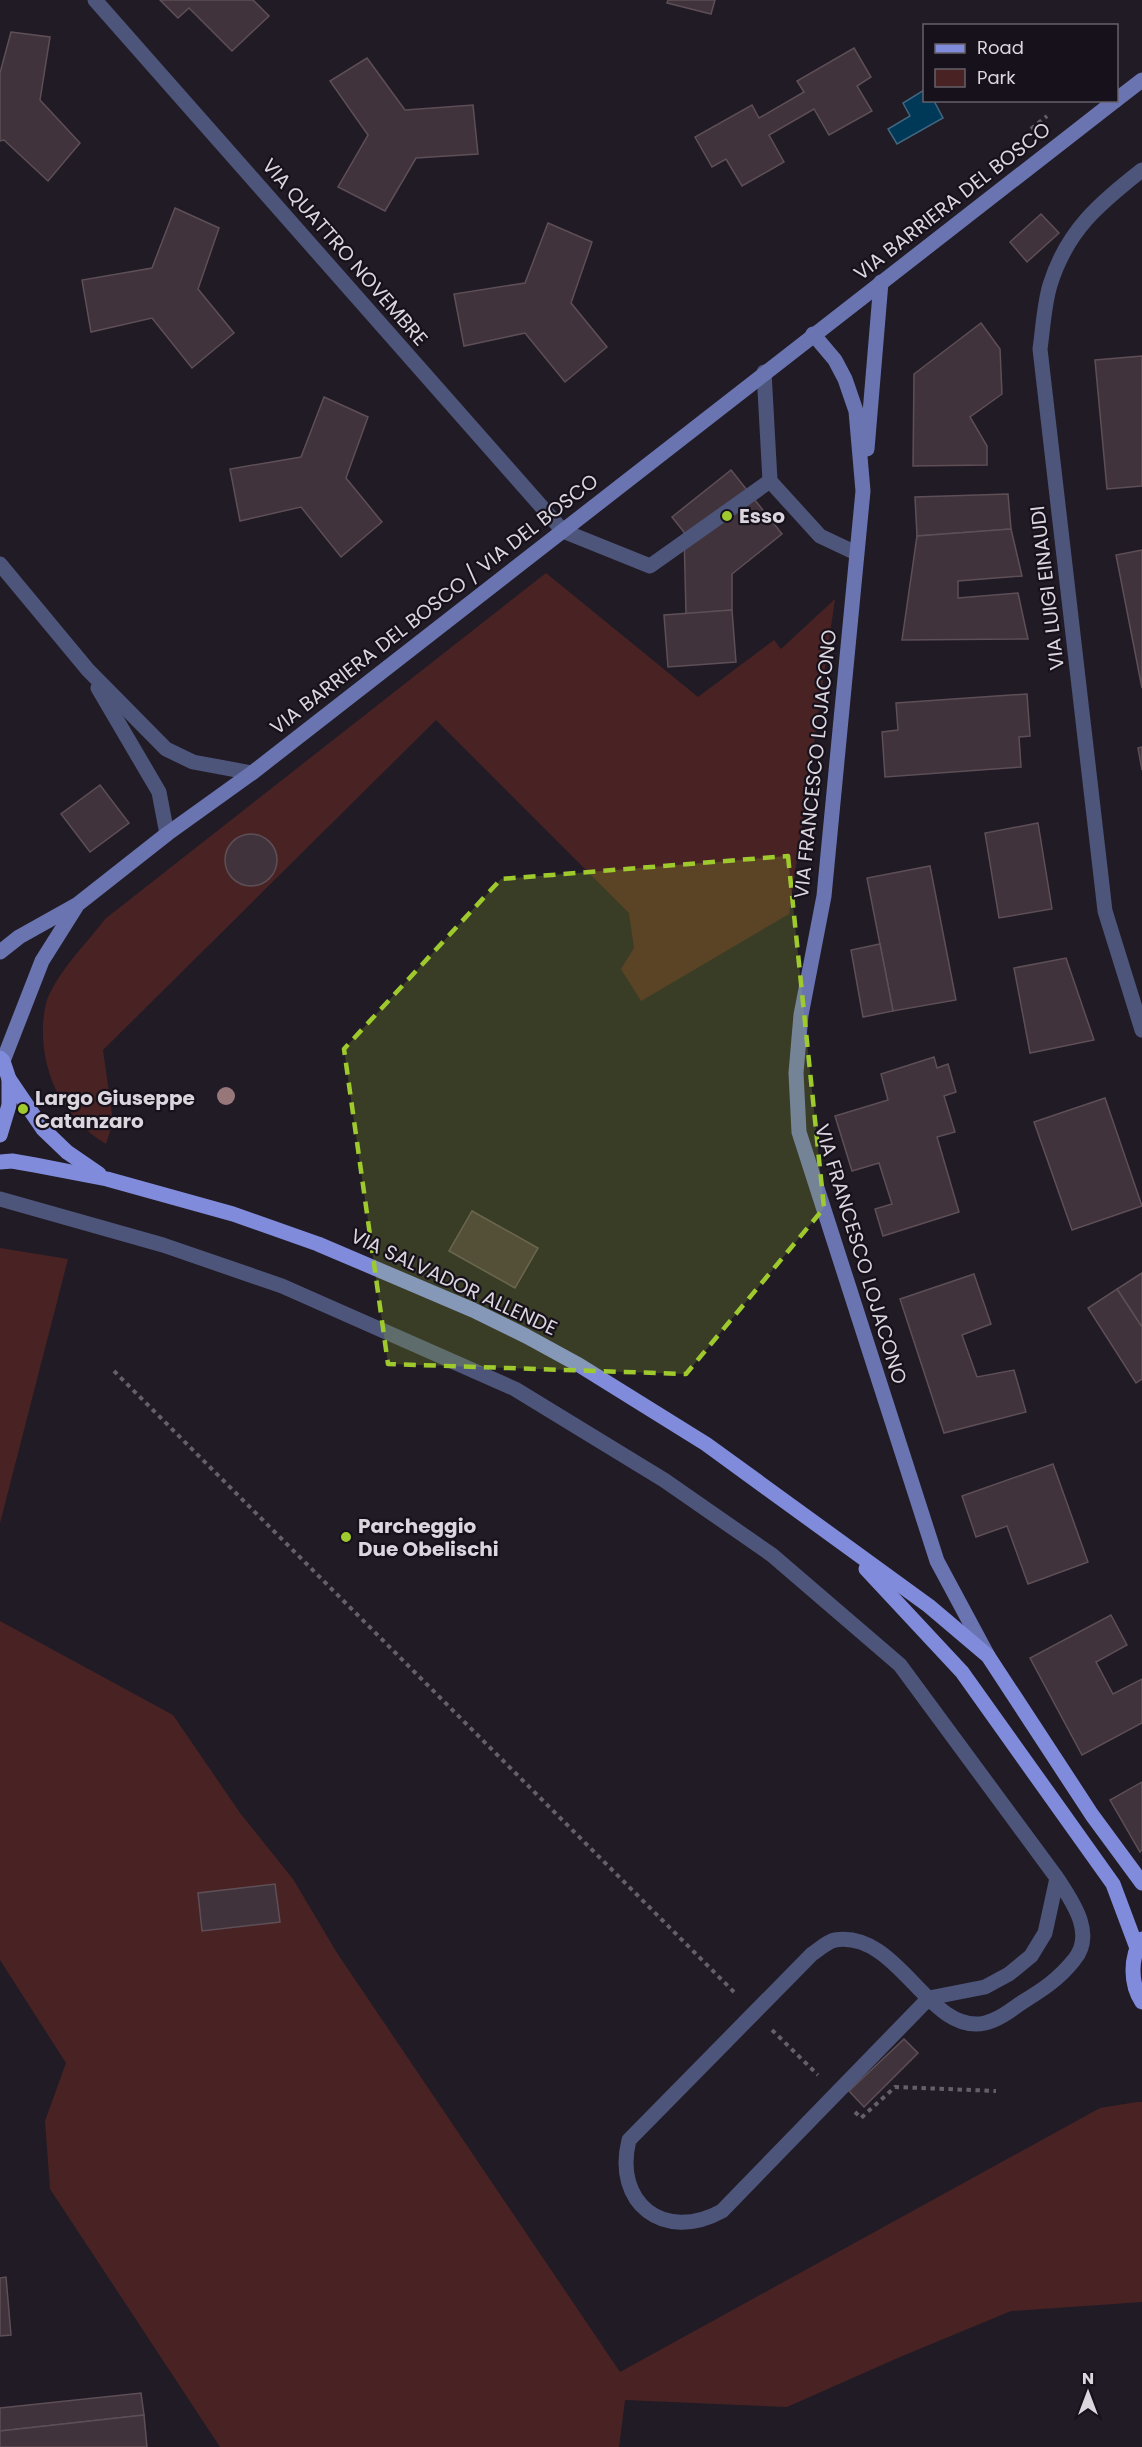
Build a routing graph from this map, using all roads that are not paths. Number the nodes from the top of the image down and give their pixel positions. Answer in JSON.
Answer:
{"nodes":[{"id":1,"x":95,"y":0,"type":"edge"},
{"id":2,"x":1142,"y":80,"type":"edge"},
{"id":3,"x":1118,"y":98,"type":"edge"},
{"id":4,"x":1113,"y":102,"type":"edge"},
{"id":5,"x":1142,"y":170,"type":"edge"},
{"id":6,"x":882,"y":282,"type":"junction"},
{"id":7,"x":813,"y":334,"type":"junction"},
{"id":8,"x":764,"y":372,"type":"junction"},
{"id":9,"x":770,"y":482,"type":"junction"},
{"id":10,"x":863,"y":491,"type":"junction"},
{"id":11,"x":563,"y":531,"type":"junction"},
{"id":12,"x":856,"y":553,"type":"junction"},
{"id":13,"x":0,"y":564,"type":"edge"},
{"id":14,"x":88,"y":670,"type":"junction"},
{"id":15,"x":252,"y":773,"type":"junction"},
{"id":16,"x":166,"y":834,"type":"junction"},
{"id":17,"x":78,"y":904,"type":"junction"},
{"id":18,"x":0,"y":952,"type":"edge"},
{"id":19,"x":1142,"y":1030,"type":"edge"},
{"id":20,"x":2,"y":1060,"type":"edge"},
{"id":21,"x":9,"y":1079,"type":"junction"},
{"id":22,"x":0,"y":1135,"type":"edge"},
{"id":23,"x":0,"y":1162,"type":"edge"},
{"id":24,"x":107,"y":1179,"type":"junction"},
{"id":25,"x":0,"y":1200,"type":"edge"},
{"id":26,"x":843,"y":1545,"type":"junction"},
{"id":27,"x":988,"y":1656,"type":"junction"},
{"id":28,"x":1057,"y":1878,"type":"junction"},
{"id":29,"x":1142,"y":1883,"type":"edge"},
{"id":30,"x":1139,"y":1943,"type":"edge"},
{"id":31,"x":929,"y":1998,"type":"junction"},
{"id":32,"x":1142,"y":2002,"type":"edge"}],
"edges":[{"from":1,"to":11,"type":"street","name":"VIA QUATTRO NOVEMBRE"},
{"from":2,"to":3,"type":"main road","name":"VIA BARRIERA DEL BOSCO"},
{"from":4,"to":6,"type":"main road","name":"VIA BARRIERA DEL BOSCO"},
{"from":5,"to":19,"type":"street","name":"VIA LUIGI EINAUDI"},
{"from":6,"to":7,"type":"main road","name":"VIA BARRIERA DEL BOSCO"},
{"from":6,"to":10,"type":"main road"},
{"from":7,"to":8,"type":"main road","name":"VIA BARRIERA DEL BOSCO / VIA DEL BOSCO"},
{"from":7,"to":10,"type":"main road","name":"VIA FRANCESCO LOJACONO"},
{"from":8,"to":9,"type":"street"},
{"from":8,"to":11,"type":"main road","name":"VIA BARRIERA DEL BOSCO / VIA DEL BOSCO"},
{"from":9,"to":11,"type":"street"},
{"from":9,"to":12,"type":"street"},
{"from":10,"to":12,"type":"main road","name":"VIA FRANCESCO LOJACONO"},
{"from":11,"to":15,"type":"main road","name":"VIA BARRIERA DEL BOSCO / VIA DEL BOSCO"},
{"from":12,"to":27,"type":"main road","name":"VIA FRANCESCO LOJACONO"},
{"from":13,"to":14,"type":"street"},
{"from":14,"to":15,"type":"street"},
{"from":14,"to":16,"type":"street"},
{"from":15,"to":16,"type":"main road","name":"VIA BARRIERA DEL BOSCO / VIA DEL BOSCO"},
{"from":16,"to":17,"type":"main road","name":"VIA BARRIERA DEL BOSCO / VIA DEL BOSCO"},
{"from":17,"to":18,"type":"main road"},
{"from":17,"to":20,"type":"main road"},
{"from":20,"to":21,"type":"main road"},
{"from":21,"to":22,"type":"main road"},
{"from":21,"to":24,"type":"main road"},
{"from":23,"to":24,"type":"main road"},
{"from":24,"to":26,"type":"main road","name":"VIA SALVADOR ALLENDE"},
{"from":25,"to":28,"type":"street"},
{"from":26,"to":27,"type":"main road"},
{"from":26,"to":30,"type":"main road"},
{"from":27,"to":29,"type":"main road","name":"VIA FRANCESCO LOJACONO"},
{"from":28,"to":31,"type":"street"},
{"from":28,"to":31,"type":"street"},
{"from":30,"to":32,"type":"main road"},
{"from":31,"to":31,"type":"street"}]}
